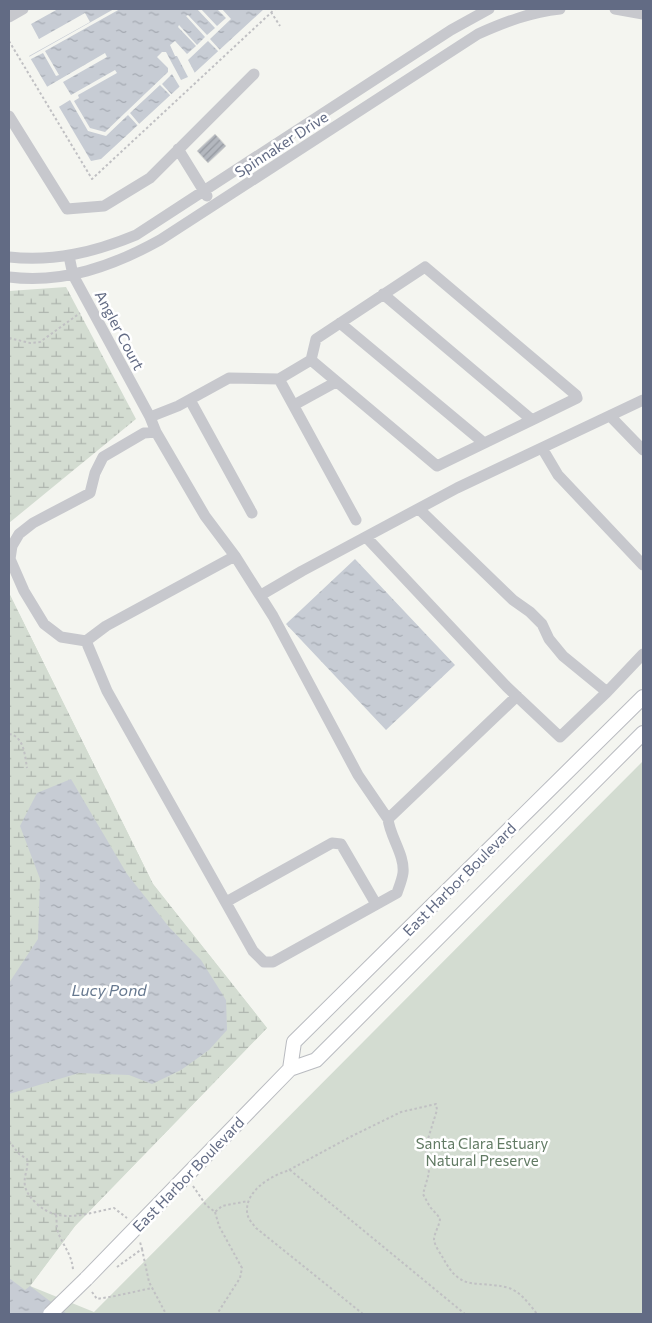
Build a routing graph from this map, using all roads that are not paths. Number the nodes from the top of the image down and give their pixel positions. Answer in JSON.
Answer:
{"nodes":[{"id":1,"x":23,"y":9,"type":"edge"},
{"id":2,"x":489,"y":9,"type":"edge"},
{"id":3,"x":560,"y":9,"type":"edge"},
{"id":4,"x":616,"y":9,"type":"edge"},
{"id":5,"x":523,"y":12,"type":"edge"},
{"id":6,"x":643,"y":14,"type":"edge"},
{"id":7,"x":9,"y":17,"type":"edge"},
{"id":8,"x":254,"y":74,"type":"dead end"},
{"id":9,"x":9,"y":116,"type":"edge"},
{"id":10,"x":178,"y":149,"type":"junction"},
{"id":11,"x":204,"y":191,"type":"junction"},
{"id":12,"x":213,"y":206,"type":"junction"},
{"id":13,"x":70,"y":256,"type":"junction"},
{"id":14,"x":9,"y":257,"type":"edge"},
{"id":15,"x":73,"y":275,"type":"junction"},
{"id":16,"x":9,"y":277,"type":"edge"},
{"id":17,"x":383,"y":294,"type":"junction"},
{"id":18,"x":340,"y":323,"type":"junction"},
{"id":19,"x":311,"y":360,"type":"junction"},
{"id":20,"x":279,"y":379,"type":"junction"},
{"id":21,"x":336,"y":382,"type":"junction"},
{"id":22,"x":190,"y":400,"type":"junction"},
{"id":23,"x":643,"y":400,"type":"edge"},
{"id":24,"x":294,"y":405,"type":"junction"},
{"id":25,"x":610,"y":416,"type":"junction"},
{"id":26,"x":150,"y":417,"type":"junction"},
{"id":27,"x":532,"y":420,"type":"junction"},
{"id":28,"x":156,"y":432,"type":"junction"},
{"id":29,"x":484,"y":443,"type":"junction"},
{"id":30,"x":542,"y":448,"type":"junction"},
{"id":31,"x":643,"y":450,"type":"edge"},
{"id":32,"x":419,"y":508,"type":"junction"},
{"id":33,"x":252,"y":513,"type":"dead end"},
{"id":34,"x":356,"y":520,"type":"dead end"},
{"id":35,"x":366,"y":537,"type":"junction"},
{"id":36,"x":235,"y":556,"type":"junction"},
{"id":37,"x":643,"y":565,"type":"edge"},
{"id":38,"x":261,"y":595,"type":"junction"},
{"id":39,"x":86,"y":641,"type":"junction"},
{"id":40,"x":643,"y":654,"type":"edge"},
{"id":41,"x":607,"y":692,"type":"junction"},
{"id":42,"x":517,"y":696,"type":"junction"},
{"id":43,"x":643,"y":697,"type":"edge"},
{"id":44,"x":643,"y":733,"type":"edge"},
{"id":45,"x":388,"y":819,"type":"junction"},
{"id":46,"x":226,"y":902,"type":"junction"},
{"id":47,"x":376,"y":904,"type":"junction"},
{"id":48,"x":290,"y":1069,"type":"junction"},
{"id":49,"x":50,"y":1314,"type":"edge"}],
"edges":[{"from":1,"to":7,"type":"street"},
{"from":2,"to":11,"type":"street","name":"Spinnaker Drive"},
{"from":3,"to":5,"type":"street","name":"Spinnaker Drive"},
{"from":4,"to":6,"type":"street"},
{"from":5,"to":12,"type":"street","name":"Spinnaker Drive"},
{"from":8,"to":10,"type":"street"},
{"from":9,"to":10,"type":"street"},
{"from":10,"to":11,"type":"street"},
{"from":11,"to":12,"type":"street"},
{"from":11,"to":13,"type":"street","name":"Spinnaker Drive"},
{"from":12,"to":15,"type":"street","name":"Spinnaker Drive"},
{"from":13,"to":14,"type":"street","name":"Spinnaker Drive"},
{"from":13,"to":15,"type":"street","name":"Angler Court"},
{"from":15,"to":16,"type":"street","name":"Spinnaker Drive"},
{"from":15,"to":26,"type":"street","name":"Angler Court"},
{"from":17,"to":18,"type":"street"},
{"from":17,"to":27,"type":"street"},
{"from":17,"to":27,"type":"street"},
{"from":18,"to":19,"type":"street"},
{"from":18,"to":29,"type":"street"},
{"from":19,"to":20,"type":"street"},
{"from":19,"to":21,"type":"street"},
{"from":20,"to":22,"type":"street"},
{"from":20,"to":24,"type":"street"},
{"from":21,"to":24,"type":"street"},
{"from":21,"to":29,"type":"street"},
{"from":22,"to":26,"type":"street"},
{"from":22,"to":33,"type":"street"},
{"from":23,"to":25,"type":"street"},
{"from":24,"to":34,"type":"street"},
{"from":25,"to":30,"type":"street"},
{"from":25,"to":31,"type":"street"},
{"from":26,"to":28,"type":"street","name":"Angler Court"},
{"from":27,"to":29,"type":"street"},
{"from":28,"to":36,"type":"street","name":"Angler Court"},
{"from":28,"to":39,"type":"street"},
{"from":30,"to":32,"type":"street"},
{"from":30,"to":37,"type":"street"},
{"from":32,"to":35,"type":"street"},
{"from":32,"to":41,"type":"street"},
{"from":35,"to":38,"type":"street"},
{"from":35,"to":42,"type":"street"},
{"from":36,"to":38,"type":"street","name":"Angler Court"},
{"from":36,"to":39,"type":"street"},
{"from":38,"to":45,"type":"street","name":"Angler Court"},
{"from":39,"to":46,"type":"street"},
{"from":40,"to":41,"type":"street"},
{"from":41,"to":42,"type":"street"},
{"from":42,"to":45,"type":"street"},
{"from":43,"to":48,"type":"main road","name":"East Harbor Boulevard"},
{"from":44,"to":48,"type":"main road","name":"East Harbor Boulevard"},
{"from":45,"to":47,"type":"street","name":"Angler Court"},
{"from":46,"to":47,"type":"street","name":"Angler Court"},
{"from":46,"to":47,"type":"street"},
{"from":48,"to":49,"type":"main road","name":"East Harbor Boulevard","bridge":true}]}
